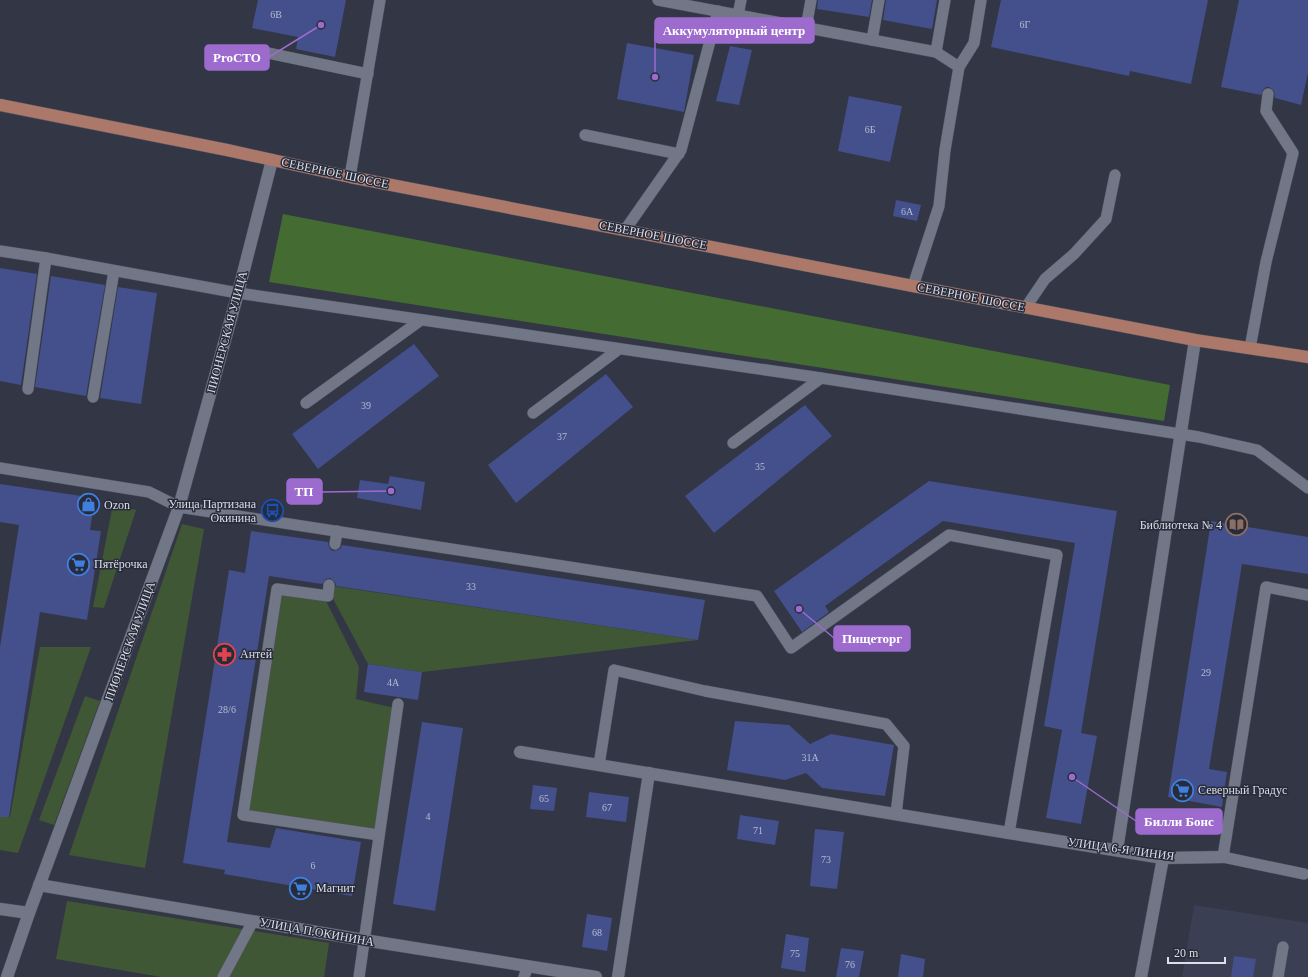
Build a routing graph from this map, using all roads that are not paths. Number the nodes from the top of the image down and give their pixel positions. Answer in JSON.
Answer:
{"nodes":[{"id":1,"x":380,"y":0,"type":"edge"},
{"id":2,"x":658,"y":0,"type":"edge"},
{"id":3,"x":741,"y":0,"type":"edge"},
{"id":4,"x":811,"y":0,"type":"edge"},
{"id":5,"x":879,"y":0,"type":"edge"},
{"id":6,"x":945,"y":0,"type":"edge"},
{"id":7,"x":981,"y":0,"type":"edge"},
{"id":8,"x":672,"y":1,"type":"edge"},
{"id":9,"x":718,"y":11,"type":"junction"},
{"id":10,"x":738,"y":15,"type":"junction"},
{"id":11,"x":806,"y":28,"type":"junction"},
{"id":12,"x":872,"y":40,"type":"junction"},
{"id":13,"x":268,"y":52,"type":"dead end"},
{"id":14,"x":936,"y":52,"type":"junction"},
{"id":15,"x":959,"y":66,"type":"junction"},
{"id":16,"x":368,"y":74,"type":"junction"},
{"id":17,"x":1268,"y":94,"type":"dead end"},
{"id":18,"x":0,"y":105,"type":"edge"},
{"id":19,"x":585,"y":135,"type":"dead end"},
{"id":20,"x":678,"y":154,"type":"junction"},
{"id":21,"x":272,"y":160,"type":"junction"},
{"id":22,"x":1115,"y":175,"type":"dead end"},
{"id":23,"x":350,"y":177,"type":"junction"},
{"id":24,"x":625,"y":230,"type":"junction"},
{"id":25,"x":0,"y":251,"type":"edge"},
{"id":26,"x":46,"y":258,"type":"junction"},
{"id":27,"x":114,"y":271,"type":"junction"},
{"id":28,"x":914,"y":286,"type":"junction"},
{"id":29,"x":238,"y":293,"type":"junction"},
{"id":30,"x":1026,"y":307,"type":"junction"},
{"id":31,"x":421,"y":320,"type":"junction"},
{"id":32,"x":1195,"y":340,"type":"junction"},
{"id":33,"x":1250,"y":348,"type":"junction"},
{"id":34,"x":619,"y":349,"type":"junction"},
{"id":35,"x":1308,"y":357,"type":"edge"},
{"id":36,"x":821,"y":378,"type":"junction"},
{"id":37,"x":28,"y":389,"type":"dead end"},
{"id":38,"x":93,"y":397,"type":"dead end"},
{"id":39,"x":306,"y":403,"type":"dead end"},
{"id":40,"x":533,"y":413,"type":"dead end"},
{"id":41,"x":1180,"y":435,"type":"junction"},
{"id":42,"x":733,"y":443,"type":"dead end"},
{"id":43,"x":0,"y":468,"type":"edge"},
{"id":44,"x":1308,"y":488,"type":"edge"},
{"id":45,"x":179,"y":507,"type":"junction"},
{"id":46,"x":337,"y":531,"type":"junction"},
{"id":47,"x":335,"y":544,"type":"dead end"},
{"id":48,"x":329,"y":585,"type":"dead end"},
{"id":49,"x":1308,"y":595,"type":"edge"},
{"id":50,"x":398,"y":704,"type":"dead end"},
{"id":51,"x":520,"y":752,"type":"dead end"},
{"id":52,"x":600,"y":765,"type":"junction"},
{"id":53,"x":649,"y":773,"type":"junction"},
{"id":54,"x":896,"y":814,"type":"junction"},
{"id":55,"x":1008,"y":833,"type":"junction"},
{"id":56,"x":379,"y":836,"type":"junction"},
{"id":57,"x":1116,"y":850,"type":"junction"},
{"id":58,"x":1223,"y":857,"type":"junction"},
{"id":59,"x":1163,"y":858,"type":"junction"},
{"id":60,"x":1304,"y":874,"type":"dead end"},
{"id":61,"x":39,"y":885,"type":"junction"},
{"id":62,"x":0,"y":909,"type":"edge"},
{"id":63,"x":28,"y":913,"type":"junction"},
{"id":64,"x":253,"y":921,"type":"junction"},
{"id":65,"x":364,"y":940,"type":"junction"},
{"id":66,"x":1283,"y":947,"type":"dead end"},
{"id":67,"x":526,"y":972,"type":"edge"},
{"id":68,"x":7,"y":977,"type":"edge"},
{"id":69,"x":223,"y":977,"type":"edge"},
{"id":70,"x":359,"y":977,"type":"edge"},
{"id":71,"x":596,"y":977,"type":"edge"},
{"id":72,"x":618,"y":977,"type":"edge"},
{"id":73,"x":1141,"y":977,"type":"edge"},
{"id":74,"x":1278,"y":977,"type":"edge"}],
"edges":[{"from":1,"to":16,"type":"lane"},
{"from":2,"to":8,"type":"lane"},
{"from":3,"to":10,"type":"lane"},
{"from":4,"to":11,"type":"lane"},
{"from":5,"to":12,"type":"lane"},
{"from":6,"to":14,"type":"lane"},
{"from":7,"to":15,"type":"lane"},
{"from":8,"to":9,"type":"lane"},
{"from":9,"to":10,"type":"lane"},
{"from":9,"to":20,"type":"lane"},
{"from":10,"to":11,"type":"lane"},
{"from":11,"to":12,"type":"lane"},
{"from":12,"to":14,"type":"lane"},
{"from":13,"to":16,"type":"lane"},
{"from":14,"to":15,"type":"lane"},
{"from":15,"to":28,"type":"lane"},
{"from":16,"to":23,"type":"lane"},
{"from":17,"to":33,"type":"lane"},
{"from":18,"to":21,"type":"main road","name":"СЕВЕРНОЕ ШОССЕ"},
{"from":19,"to":20,"type":"lane"},
{"from":20,"to":24,"type":"lane"},
{"from":21,"to":23,"type":"main road","name":"СЕВЕРНОЕ ШОССЕ"},
{"from":21,"to":29,"type":"street","name":"ПИОНЕРСКАЯ УЛИЦА"},
{"from":22,"to":30,"type":"lane"},
{"from":23,"to":24,"type":"main road","name":"СЕВЕРНОЕ ШОССЕ"},
{"from":24,"to":28,"type":"main road","name":"СЕВЕРНОЕ ШОССЕ"},
{"from":25,"to":26,"type":"lane"},
{"from":26,"to":27,"type":"lane"},
{"from":26,"to":37,"type":"lane"},
{"from":27,"to":29,"type":"lane"},
{"from":27,"to":38,"type":"lane"},
{"from":28,"to":30,"type":"main road","name":"СЕВЕРНОЕ ШОССЕ"},
{"from":29,"to":31,"type":"lane"},
{"from":29,"to":45,"type":"street","name":"ПИОНЕРСКАЯ УЛИЦА"},
{"from":30,"to":32,"type":"main road","name":"СЕВЕРНОЕ ШОССЕ"},
{"from":31,"to":34,"type":"lane"},
{"from":31,"to":39,"type":"lane"},
{"from":32,"to":33,"type":"main road","name":"СЕВЕРНОЕ ШОССЕ"},
{"from":32,"to":41,"type":"street"},
{"from":33,"to":35,"type":"main road","name":"СЕВЕРНОЕ ШОССЕ"},
{"from":34,"to":36,"type":"lane"},
{"from":34,"to":40,"type":"lane"},
{"from":36,"to":41,"type":"lane"},
{"from":36,"to":42,"type":"lane"},
{"from":41,"to":44,"type":"lane"},
{"from":41,"to":57,"type":"street"},
{"from":43,"to":45,"type":"lane"},
{"from":45,"to":46,"type":"lane"},
{"from":45,"to":61,"type":"street","name":"ПИОНЕРСКАЯ УЛИЦА"},
{"from":46,"to":47,"type":"lane"},
{"from":46,"to":55,"type":"lane"},
{"from":48,"to":56,"type":"lane"},
{"from":49,"to":58,"type":"lane"},
{"from":50,"to":56,"type":"lane"},
{"from":51,"to":52,"type":"street","name":"УЛИЦА 6-Я ЛИНИЯ"},
{"from":52,"to":53,"type":"street","name":"УЛИЦА 6-Я ЛИНИЯ"},
{"from":52,"to":54,"type":"lane"},
{"from":53,"to":54,"type":"street","name":"УЛИЦА 6-Я ЛИНИЯ"},
{"from":53,"to":72,"type":"street"},
{"from":54,"to":55,"type":"street","name":"УЛИЦА 6-Я ЛИНИЯ"},
{"from":55,"to":57,"type":"street","name":"УЛИЦА 6-Я ЛИНИЯ"},
{"from":56,"to":65,"type":"lane"},
{"from":57,"to":59,"type":"street","name":"УЛИЦА 6-Я ЛИНИЯ"},
{"from":58,"to":59,"type":"street","name":"УЛИЦА 6-Я ЛИНИЯ"},
{"from":58,"to":60,"type":"lane","name":"УЛИЦА 6-Я ЛИНИЯ"},
{"from":59,"to":73,"type":"street"},
{"from":61,"to":63,"type":"street","name":"ПИОНЕРСКАЯ УЛИЦА"},
{"from":61,"to":64,"type":"street","name":"УЛИЦА П.ОКИНИНА"},
{"from":62,"to":63,"type":"street"},
{"from":63,"to":68,"type":"street","name":"ПИОНЕРСКАЯ УЛИЦА"},
{"from":64,"to":65,"type":"street","name":"УЛИЦА П.ОКИНИНА"},
{"from":64,"to":69,"type":"lane"},
{"from":65,"to":67,"type":"street","name":"УЛИЦА П.ОКИНИНА"},
{"from":65,"to":70,"type":"lane"},
{"from":66,"to":74,"type":"lane"},
{"from":67,"to":71,"type":"street","name":"УЛИЦА П.ОКИНИНА"}]}
